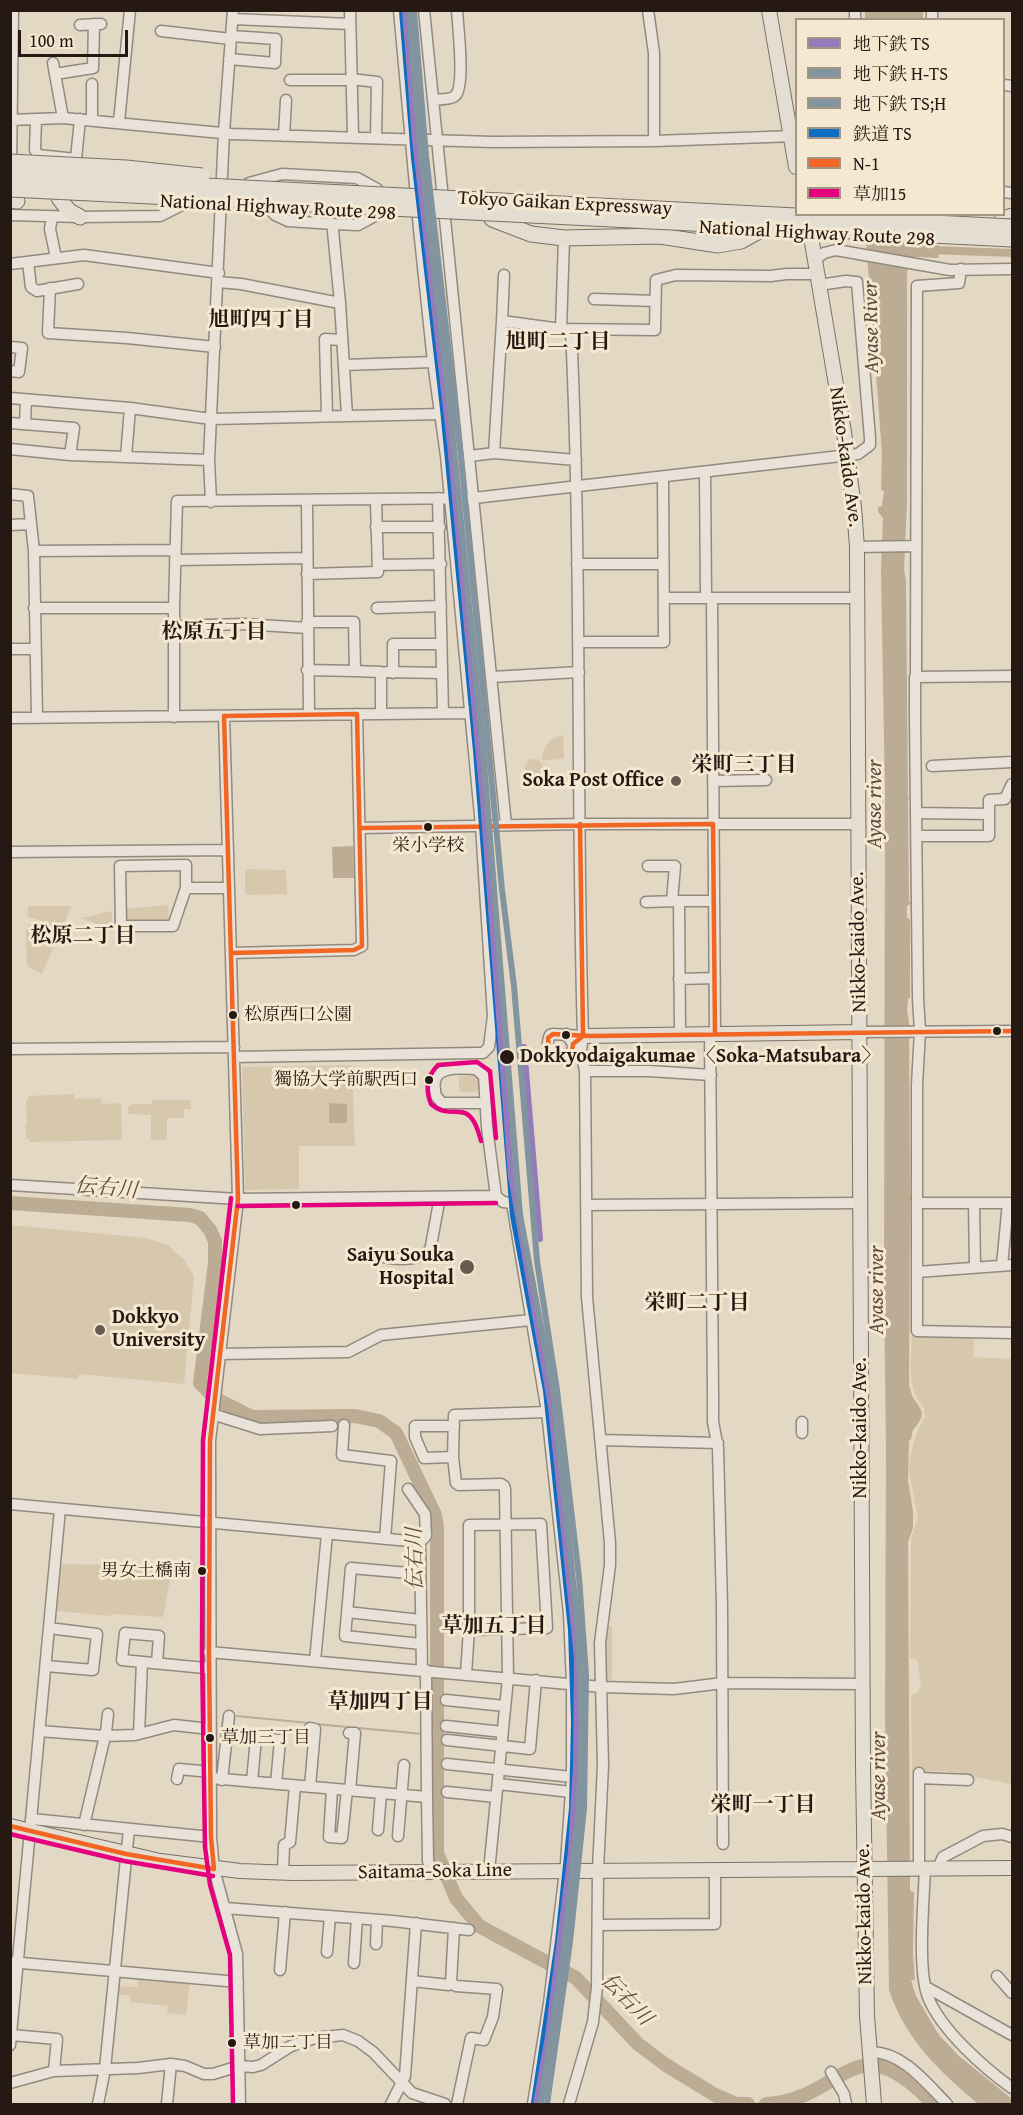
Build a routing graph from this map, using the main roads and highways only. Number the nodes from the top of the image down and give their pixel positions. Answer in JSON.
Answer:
{"nodes":[{"id":1,"x":769,"y":10,"type":"edge"},
{"id":2,"x":794,"y":136,"type":"edge"},
{"id":3,"x":795,"y":152,"type":"edge"},
{"id":4,"x":11,"y":169,"type":"edge"},
{"id":5,"x":10,"y":189,"type":"edge"},
{"id":6,"x":11,"y":195,"type":"edge"},
{"id":7,"x":163,"y":197,"type":"junction"},
{"id":8,"x":59,"y":198,"type":"junction"},
{"id":9,"x":10,"y":200,"type":"edge"},
{"id":10,"x":795,"y":209,"type":"edge"},
{"id":11,"x":795,"y":212,"type":"edge"},
{"id":12,"x":807,"y":216,"type":"edge"},
{"id":13,"x":890,"y":216,"type":"edge"},
{"id":14,"x":931,"y":216,"type":"edge"},
{"id":15,"x":80,"y":218,"type":"road end"},
{"id":16,"x":492,"y":219,"type":"junction"},
{"id":17,"x":1010,"y":221,"type":"edge"},
{"id":18,"x":759,"y":231,"type":"junction"},
{"id":19,"x":811,"y":234,"type":"junction"},
{"id":20,"x":1012,"y":239,"type":"edge"},
{"id":21,"x":1012,"y":244,"type":"edge"},
{"id":22,"x":860,"y":1032,"type":"junction"},
{"id":23,"x":578,"y":1040,"type":"road end"},
{"id":24,"x":10,"y":1826,"type":"edge"},
{"id":25,"x":865,"y":1868,"type":"junction"},
{"id":26,"x":1012,"y":1868,"type":"edge"},
{"id":27,"x":874,"y":2104,"type":"edge"}],
"edges":[{"from":1,"to":2,"type":"main road"},
{"from":2,"to":3,"type":"main road"},
{"from":4,"to":10,"type":"highway","name":"National Highway Route 298"},
{"from":4,"to":11,"type":"highway","name":"Tokyo Gaikan Expressway","bridge":true},
{"from":5,"to":7,"type":"highway","name":"Tokyo Gaikan Expressway","bridge":true},
{"from":6,"to":8,"type":"highway","name":"National Highway Route 298"},
{"from":7,"to":9,"type":"highway","bridge":true},
{"from":7,"to":20,"type":"highway","name":"Tokyo Gaikan Expressway","bridge":true},
{"from":8,"to":15,"type":"highway"},
{"from":8,"to":16,"type":"highway","name":"National Highway Route 298"},
{"from":12,"to":19,"type":"main road","name":"Nikko-kaido Ave."},
{"from":13,"to":17,"type":"highway","name":"Tokyo Gaikan Expressway","bridge":true},
{"from":14,"to":17,"type":"highway","name":"National Highway Route 298"},
{"from":16,"to":18,"type":"highway","name":"National Highway Route 298"},
{"from":16,"to":18,"type":"highway"},
{"from":18,"to":19,"type":"highway","name":"National Highway Route 298"},
{"from":19,"to":21,"type":"highway","name":"National Highway Route 298"},
{"from":19,"to":22,"type":"main road","name":"Nikko-kaido Ave."},
{"from":22,"to":23,"type":"main road"},
{"from":22,"to":25,"type":"main road","name":"Nikko-kaido Ave."},
{"from":24,"to":25,"type":"main road","name":"Saitama-Soka Line"},
{"from":25,"to":26,"type":"main road","name":"Saitama-Soka Line"},
{"from":25,"to":27,"type":"main road","name":"Nikko-kaido Ave."}]}
